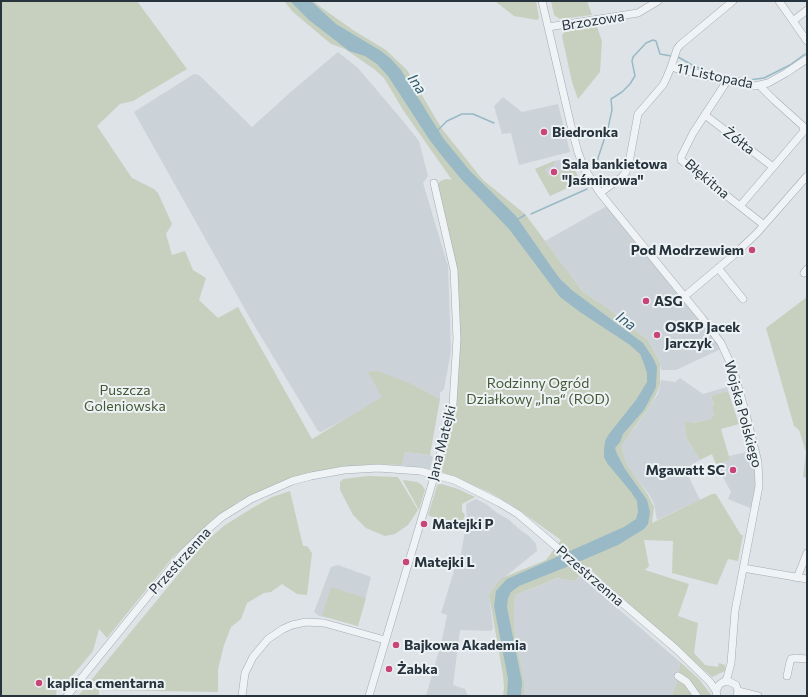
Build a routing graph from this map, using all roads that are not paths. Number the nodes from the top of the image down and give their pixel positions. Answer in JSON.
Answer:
{"nodes":[{"id":1,"x":542,"y":1,"type":"edge"},
{"id":2,"x":658,"y":1,"type":"edge"},
{"id":3,"x":733,"y":1,"type":"edge"},
{"id":4,"x":779,"y":1,"type":"edge"},
{"id":5,"x":807,"y":10,"type":"edge"},
{"id":6,"x":793,"y":21,"type":"junction"},
{"id":7,"x":548,"y":28,"type":"junction"},
{"id":8,"x":807,"y":41,"type":"edge"},
{"id":9,"x":807,"y":59,"type":"edge"},
{"id":10,"x":671,"y":67,"type":"junction"},
{"id":11,"x":727,"y":81,"type":"junction"},
{"id":12,"x":760,"y":86,"type":"junction"},
{"id":13,"x":705,"y":115,"type":"junction"},
{"id":14,"x":773,"y":167,"type":"junction"},
{"id":15,"x":807,"y":176,"type":"edge"},
{"id":16,"x":434,"y":183,"type":"dead end"},
{"id":17,"x":600,"y":193,"type":"junction"},
{"id":18,"x":740,"y":206,"type":"junction"},
{"id":19,"x":764,"y":225,"type":"junction"},
{"id":20,"x":718,"y":268,"type":"junction"},
{"id":21,"x":684,"y":296,"type":"junction"},
{"id":22,"x":743,"y":299,"type":"dead end"},
{"id":23,"x":434,"y":476,"type":"junction"},
{"id":24,"x":807,"y":553,"type":"edge"},
{"id":25,"x":743,"y":568,"type":"junction"},
{"id":26,"x":797,"y":578,"type":"junction"},
{"id":27,"x":807,"y":579,"type":"edge"},
{"id":28,"x":385,"y":640,"type":"junction"},
{"id":29,"x":807,"y":659,"type":"edge"},
{"id":30,"x":731,"y":663,"type":"junction"},
{"id":31,"x":696,"y":668,"type":"junction"},
{"id":32,"x":678,"y":676,"type":"dead end"},
{"id":33,"x":787,"y":676,"type":"dead end"},
{"id":34,"x":723,"y":682,"type":"junction"},
{"id":35,"x":734,"y":683,"type":"junction"},
{"id":36,"x":717,"y":693,"type":"edge"},
{"id":37,"x":738,"y":693,"type":"edge"},
{"id":38,"x":67,"y":696,"type":"edge"},
{"id":39,"x":242,"y":696,"type":"edge"},
{"id":40,"x":369,"y":696,"type":"edge"},
{"id":41,"x":696,"y":696,"type":"edge"},
{"id":42,"x":758,"y":696,"type":"edge"}],
"edges":[{"from":1,"to":7,"type":"street","name":"Wojska Polskiego"},
{"from":2,"to":7,"type":"street","name":"Brzozowa"},
{"from":3,"to":10,"type":"street"},
{"from":4,"to":6,"type":"street"},
{"from":5,"to":6,"type":"street"},
{"from":6,"to":8,"type":"street"},
{"from":7,"to":17,"type":"street","name":"Wojska Polskiego"},
{"from":9,"to":12,"type":"street","name":"11 Listopada"},
{"from":10,"to":11,"type":"street","name":"11 Listopada"},
{"from":10,"to":17,"type":"street","name":"11 Listopada"},
{"from":11,"to":12,"type":"street","name":"11 Listopada"},
{"from":11,"to":13,"type":"street","name":"Błękitna"},
{"from":12,"to":14,"type":"street"},
{"from":13,"to":14,"type":"street","name":"Żółta"},
{"from":13,"to":18,"type":"street","name":"Błękitna"},
{"from":14,"to":18,"type":"street"},
{"from":15,"to":19,"type":"street"},
{"from":16,"to":23,"type":"street","name":"Jana Matejki"},
{"from":17,"to":21,"type":"street","name":"Wojska Polskiego"},
{"from":18,"to":19,"type":"street","name":"Błękitna"},
{"from":19,"to":20,"type":"street"},
{"from":20,"to":21,"type":"street"},
{"from":20,"to":22,"type":"street"},
{"from":21,"to":25,"type":"street","name":"Wojska Polskiego"},
{"from":23,"to":28,"type":"street","name":"Jana Matejki"},
{"from":23,"to":31,"type":"street","name":"Przestrzenna"},
{"from":23,"to":38,"type":"street","name":"Przestrzenna"},
{"from":24,"to":26,"type":"street"},
{"from":25,"to":26,"type":"street"},
{"from":25,"to":30,"type":"street","name":"Wojska Polskiego"},
{"from":26,"to":27,"type":"street"},
{"from":28,"to":39,"type":"street"},
{"from":28,"to":40,"type":"street","name":"Jana Matejki"},
{"from":29,"to":33,"type":"street"},
{"from":30,"to":34,"type":"street","name":"Wojska Polskiego"},
{"from":30,"to":35,"type":"street","name":"Wojska Polskiego"},
{"from":31,"to":34,"type":"street","name":"Przestrzenna"},
{"from":31,"to":36,"type":"street","name":"Przestrzenna"},
{"from":32,"to":41,"type":"street"},
{"from":34,"to":35,"type":"street"},
{"from":34,"to":36,"type":"street","name":"Wojska Polskiego"},
{"from":35,"to":37,"type":"street","name":"Wojska Polskiego"},
{"from":37,"to":42,"type":"street"}]}
